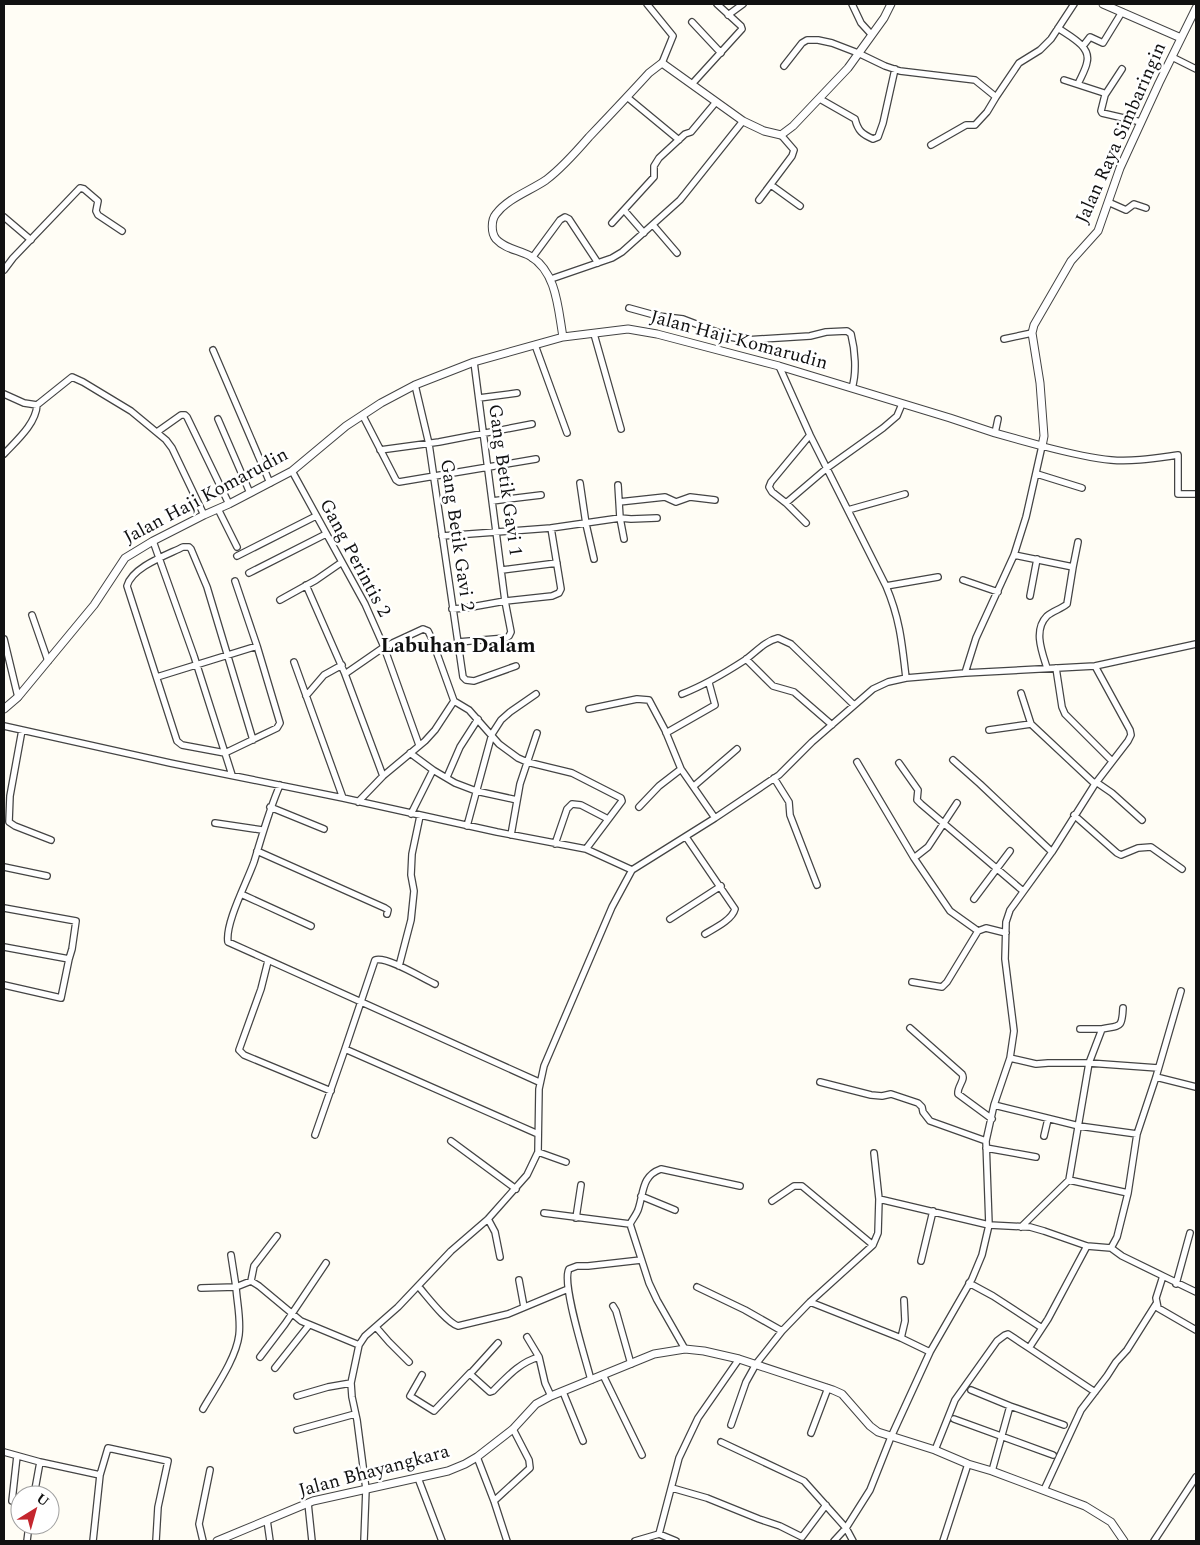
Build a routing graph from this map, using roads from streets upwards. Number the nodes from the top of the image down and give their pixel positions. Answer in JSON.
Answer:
{"nodes":[{"id":1,"x":647,"y":4,"type":"edge"},
{"id":2,"x":717,"y":4,"type":"edge"},
{"id":3,"x":743,"y":4,"type":"edge"},
{"id":4,"x":852,"y":4,"type":"edge"},
{"id":5,"x":891,"y":4,"type":"edge"},
{"id":6,"x":1074,"y":4,"type":"edge"},
{"id":7,"x":1103,"y":4,"type":"edge"},
{"id":8,"x":1196,"y":8,"type":"edge"},
{"id":9,"x":1122,"y":12,"type":"junction"},
{"id":10,"x":728,"y":15,"type":"junction"},
{"id":11,"x":692,"y":22,"type":"dead end"},
{"id":12,"x":1058,"y":28,"type":"junction"},
{"id":13,"x":872,"y":34,"type":"junction"},
{"id":14,"x":1181,"y":38,"type":"junction"},
{"id":15,"x":1083,"y":46,"type":"junction"},
{"id":16,"x":721,"y":53,"type":"junction"},
{"id":17,"x":858,"y":53,"type":"junction"},
{"id":18,"x":1172,"y":57,"type":"junction"},
{"id":19,"x":662,"y":63,"type":"junction"},
{"id":20,"x":784,"y":66,"type":"dead end"},
{"id":21,"x":895,"y":69,"type":"junction"},
{"id":22,"x":1122,"y":69,"type":"dead end"},
{"id":23,"x":1196,"y":69,"type":"edge"},
{"id":24,"x":1064,"y":80,"type":"dead end"},
{"id":25,"x":692,"y":84,"type":"junction"},
{"id":26,"x":1078,"y":84,"type":"junction"},
{"id":27,"x":1105,"y":95,"type":"junction"},
{"id":28,"x":996,"y":96,"type":"junction"},
{"id":29,"x":627,"y":97,"type":"junction"},
{"id":30,"x":820,"y":99,"type":"junction"},
{"id":31,"x":716,"y":102,"type":"junction"},
{"id":32,"x":743,"y":121,"type":"junction"},
{"id":33,"x":1141,"y":122,"type":"junction"},
{"id":34,"x":781,"y":135,"type":"junction"},
{"id":35,"x":678,"y":140,"type":"junction"},
{"id":36,"x":930,"y":145,"type":"dead end"},
{"id":37,"x":771,"y":185,"type":"junction"},
{"id":38,"x":760,"y":200,"type":"dead end"},
{"id":39,"x":1108,"y":202,"type":"junction"},
{"id":40,"x":800,"y":206,"type":"dead end"},
{"id":41,"x":1146,"y":208,"type":"dead end"},
{"id":42,"x":624,"y":210,"type":"junction"},
{"id":43,"x":4,"y":217,"type":"edge"},
{"id":44,"x":612,"y":223,"type":"dead end"},
{"id":45,"x":653,"y":225,"type":"junction"},
{"id":46,"x":122,"y":231,"type":"dead end"},
{"id":47,"x":644,"y":233,"type":"junction"},
{"id":48,"x":31,"y":240,"type":"junction"},
{"id":49,"x":677,"y":253,"type":"dead end"},
{"id":50,"x":532,"y":258,"type":"junction"},
{"id":51,"x":598,"y":263,"type":"junction"},
{"id":52,"x":4,"y":270,"type":"edge"},
{"id":53,"x":551,"y":279,"type":"junction"},
{"id":54,"x":629,"y":308,"type":"dead end"},
{"id":55,"x":1032,"y":333,"type":"junction"},
{"id":56,"x":594,"y":334,"type":"junction"},
{"id":57,"x":563,"y":337,"type":"junction"},
{"id":58,"x":1004,"y":340,"type":"dead end"},
{"id":59,"x":535,"y":345,"type":"junction"},
{"id":60,"x":213,"y":350,"type":"dead end"},
{"id":61,"x":474,"y":362,"type":"junction"},
{"id":62,"x":779,"y":366,"type":"junction"},
{"id":63,"x":853,"y":384,"type":"junction"},
{"id":64,"x":415,"y":385,"type":"junction"},
{"id":65,"x":517,"y":393,"type":"dead end"},
{"id":66,"x":4,"y":394,"type":"edge"},
{"id":67,"x":479,"y":398,"type":"junction"},
{"id":68,"x":902,"y":404,"type":"junction"},
{"id":69,"x":37,"y":405,"type":"junction"},
{"id":70,"x":363,"y":416,"type":"junction"},
{"id":71,"x":218,"y":419,"type":"dead end"},
{"id":72,"x":532,"y":424,"type":"dead end"},
{"id":73,"x":621,"y":429,"type":"dead end"},
{"id":74,"x":157,"y":432,"type":"junction"},
{"id":75,"x":483,"y":433,"type":"junction"},
{"id":76,"x":567,"y":434,"type":"dead end"},
{"id":77,"x":810,"y":435,"type":"junction"},
{"id":78,"x":1043,"y":442,"type":"junction"},
{"id":79,"x":429,"y":444,"type":"junction"},
{"id":80,"x":380,"y":450,"type":"junction"},
{"id":81,"x":4,"y":454,"type":"edge"},
{"id":82,"x":536,"y":459,"type":"dead end"},
{"id":83,"x":488,"y":468,"type":"junction"},
{"id":84,"x":827,"y":468,"type":"junction"},
{"id":85,"x":292,"y":471,"type":"junction"},
{"id":86,"x":1037,"y":474,"type":"junction"},
{"id":87,"x":433,"y":476,"type":"junction"},
{"id":88,"x":270,"y":482,"type":"junction"},
{"id":89,"x":580,"y":483,"type":"dead end"},
{"id":90,"x":618,"y":485,"type":"dead end"},
{"id":91,"x":1082,"y":488,"type":"dead end"},
{"id":92,"x":250,"y":493,"type":"junction"},
{"id":93,"x":905,"y":494,"type":"dead end"},
{"id":94,"x":1196,"y":494,"type":"edge"},
{"id":95,"x":541,"y":495,"type":"dead end"},
{"id":96,"x":715,"y":500,"type":"dead end"},
{"id":97,"x":492,"y":501,"type":"junction"},
{"id":98,"x":619,"y":502,"type":"junction"},
{"id":99,"x":786,"y":503,"type":"junction"},
{"id":100,"x":229,"y":504,"type":"junction"},
{"id":101,"x":218,"y":509,"type":"junction"},
{"id":102,"x":848,"y":510,"type":"junction"},
{"id":103,"x":204,"y":515,"type":"junction"},
{"id":104,"x":316,"y":516,"type":"junction"},
{"id":105,"x":620,"y":518,"type":"junction"},
{"id":106,"x":657,"y":518,"type":"dead end"},
{"id":107,"x":586,"y":524,"type":"junction"},
{"id":108,"x":806,"y":524,"type":"dead end"},
{"id":109,"x":551,"y":528,"type":"junction"},
{"id":110,"x":497,"y":532,"type":"junction"},
{"id":111,"x":326,"y":534,"type":"junction"},
{"id":112,"x":442,"y":536,"type":"junction"},
{"id":113,"x":624,"y":540,"type":"dead end"},
{"id":114,"x":153,"y":541,"type":"junction"},
{"id":115,"x":1078,"y":542,"type":"dead end"},
{"id":116,"x":238,"y":547,"type":"dead end"},
{"id":117,"x":1014,"y":554,"type":"junction"},
{"id":118,"x":237,"y":556,"type":"dead end"},
{"id":119,"x":160,"y":558,"type":"junction"},
{"id":120,"x":594,"y":559,"type":"dead end"},
{"id":121,"x":1037,"y":559,"type":"junction"},
{"id":122,"x":342,"y":562,"type":"junction"},
{"id":123,"x":557,"y":563,"type":"junction"},
{"id":124,"x":1073,"y":567,"type":"junction"},
{"id":125,"x":502,"y":570,"type":"junction"},
{"id":126,"x":249,"y":573,"type":"dead end"},
{"id":127,"x":938,"y":577,"type":"dead end"},
{"id":128,"x":963,"y":580,"type":"dead end"},
{"id":129,"x":235,"y":581,"type":"dead end"},
{"id":130,"x":306,"y":585,"type":"junction"},
{"id":131,"x":886,"y":586,"type":"junction"},
{"id":132,"x":998,"y":592,"type":"junction"},
{"id":133,"x":1030,"y":596,"type":"dead end"},
{"id":134,"x":280,"y":600,"type":"dead end"},
{"id":135,"x":505,"y":601,"type":"junction"},
{"id":136,"x":452,"y":609,"type":"junction"},
{"id":137,"x":32,"y":615,"type":"dead end"},
{"id":138,"x":4,"y":639,"type":"edge"},
{"id":139,"x":458,"y":642,"type":"junction"},
{"id":140,"x":1196,"y":644,"type":"edge"},
{"id":141,"x":257,"y":646,"type":"junction"},
{"id":142,"x":384,"y":647,"type":"junction"},
{"id":143,"x":227,"y":656,"type":"junction"},
{"id":144,"x":746,"y":658,"type":"junction"},
{"id":145,"x":48,"y":660,"type":"junction"},
{"id":146,"x":294,"y":662,"type":"dead end"},
{"id":147,"x":342,"y":665,"type":"junction"},
{"id":148,"x":197,"y":666,"type":"junction"},
{"id":149,"x":516,"y":666,"type":"dead end"},
{"id":150,"x":1094,"y":666,"type":"junction"},
{"id":151,"x":1047,"y":668,"type":"junction"},
{"id":152,"x":1056,"y":668,"type":"junction"},
{"id":153,"x":965,"y":673,"type":"junction"},
{"id":154,"x":345,"y":674,"type":"junction"},
{"id":155,"x":157,"y":677,"type":"junction"},
{"id":156,"x":906,"y":678,"type":"junction"},
{"id":157,"x":709,"y":683,"type":"junction"},
{"id":158,"x":1021,"y":693,"type":"dead end"},
{"id":159,"x":536,"y":694,"type":"dead end"},
{"id":160,"x":682,"y":694,"type":"dead end"},
{"id":161,"x":306,"y":696,"type":"junction"},
{"id":162,"x":18,"y":697,"type":"junction"},
{"id":163,"x":454,"y":700,"type":"junction"},
{"id":164,"x":854,"y":705,"type":"junction"},
{"id":165,"x":4,"y":709,"type":"edge"},
{"id":166,"x":590,"y":709,"type":"dead end"},
{"id":167,"x":478,"y":719,"type":"junction"},
{"id":168,"x":1031,"y":724,"type":"junction"},
{"id":169,"x":832,"y":725,"type":"junction"},
{"id":170,"x":4,"y":726,"type":"edge"},
{"id":171,"x":22,"y":730,"type":"junction"},
{"id":172,"x":989,"y":730,"type":"dead end"},
{"id":173,"x":538,"y":733,"type":"dead end"},
{"id":174,"x":666,"y":733,"type":"junction"},
{"id":175,"x":492,"y":734,"type":"junction"},
{"id":176,"x":253,"y":740,"type":"junction"},
{"id":177,"x":419,"y":745,"type":"junction"},
{"id":178,"x":737,"y":749,"type":"dead end"},
{"id":179,"x":225,"y":753,"type":"junction"},
{"id":180,"x":410,"y":753,"type":"junction"},
{"id":181,"x":953,"y":760,"type":"dead end"},
{"id":182,"x":1112,"y":761,"type":"junction"},
{"id":183,"x":527,"y":762,"type":"junction"},
{"id":184,"x":857,"y":762,"type":"dead end"},
{"id":185,"x":899,"y":763,"type":"dead end"},
{"id":186,"x":682,"y":769,"type":"junction"},
{"id":187,"x":433,"y":770,"type":"junction"},
{"id":188,"x":232,"y":775,"type":"junction"},
{"id":189,"x":383,"y":776,"type":"junction"},
{"id":190,"x":447,"y":777,"type":"junction"},
{"id":191,"x":774,"y":778,"type":"junction"},
{"id":192,"x":1095,"y":783,"type":"junction"},
{"id":193,"x":280,"y":785,"type":"junction"},
{"id":194,"x":694,"y":786,"type":"junction"},
{"id":195,"x":476,"y":791,"type":"junction"},
{"id":196,"x":343,"y":798,"type":"junction"},
{"id":197,"x":517,"y":800,"type":"junction"},
{"id":198,"x":358,"y":802,"type":"junction"},
{"id":199,"x":957,"y":803,"type":"dead end"},
{"id":200,"x":639,"y":806,"type":"dead end"},
{"id":201,"x":270,"y":807,"type":"junction"},
{"id":202,"x":411,"y":814,"type":"junction"},
{"id":203,"x":1074,"y":815,"type":"junction"},
{"id":204,"x":420,"y":816,"type":"junction"},
{"id":205,"x":715,"y":818,"type":"junction"},
{"id":206,"x":608,"y":819,"type":"junction"},
{"id":207,"x":1142,"y":820,"type":"dead end"},
{"id":208,"x":215,"y":823,"type":"dead end"},
{"id":209,"x":943,"y":823,"type":"junction"},
{"id":210,"x":467,"y":826,"type":"junction"},
{"id":211,"x":324,"y":829,"type":"dead end"},
{"id":212,"x":262,"y":830,"type":"junction"},
{"id":213,"x":511,"y":835,"type":"junction"},
{"id":214,"x":686,"y":836,"type":"junction"},
{"id":215,"x":51,"y":840,"type":"dead end"},
{"id":216,"x":555,"y":844,"type":"junction"},
{"id":217,"x":586,"y":849,"type":"junction"},
{"id":218,"x":257,"y":851,"type":"junction"},
{"id":219,"x":1010,"y":851,"type":"dead end"},
{"id":220,"x":1052,"y":852,"type":"junction"},
{"id":221,"x":914,"y":858,"type":"junction"},
{"id":222,"x":4,"y":867,"type":"edge"},
{"id":223,"x":997,"y":869,"type":"junction"},
{"id":224,"x":1182,"y":869,"type":"dead end"},
{"id":225,"x":632,"y":870,"type":"junction"},
{"id":226,"x":47,"y":876,"type":"dead end"},
{"id":227,"x":817,"y":885,"type":"dead end"},
{"id":228,"x":721,"y":886,"type":"junction"},
{"id":229,"x":1023,"y":891,"type":"junction"},
{"id":230,"x":241,"y":894,"type":"junction"},
{"id":231,"x":974,"y":899,"type":"dead end"},
{"id":232,"x":4,"y":908,"type":"edge"},
{"id":233,"x":387,"y":914,"type":"dead end"},
{"id":234,"x":670,"y":919,"type":"dead end"},
{"id":235,"x":311,"y":926,"type":"dead end"},
{"id":236,"x":978,"y":932,"type":"junction"},
{"id":237,"x":1006,"y":933,"type":"junction"},
{"id":238,"x":705,"y":934,"type":"dead end"},
{"id":239,"x":4,"y":947,"type":"edge"},
{"id":240,"x":69,"y":959,"type":"junction"},
{"id":241,"x":268,"y":960,"type":"junction"},
{"id":242,"x":399,"y":966,"type":"junction"},
{"id":243,"x":912,"y":982,"type":"dead end"},
{"id":244,"x":435,"y":984,"type":"dead end"},
{"id":245,"x":4,"y":985,"type":"edge"},
{"id":246,"x":1181,"y":991,"type":"dead end"},
{"id":247,"x":360,"y":1001,"type":"junction"},
{"id":248,"x":1123,"y":1008,"type":"dead end"},
{"id":249,"x":910,"y":1028,"type":"dead end"},
{"id":250,"x":1102,"y":1028,"type":"junction"},
{"id":251,"x":1080,"y":1029,"type":"dead end"},
{"id":252,"x":345,"y":1049,"type":"junction"},
{"id":253,"x":1010,"y":1058,"type":"junction"},
{"id":254,"x":1088,"y":1063,"type":"junction"},
{"id":255,"x":1158,"y":1068,"type":"junction"},
{"id":256,"x":1156,"y":1077,"type":"junction"},
{"id":257,"x":539,"y":1082,"type":"junction"},
{"id":258,"x":820,"y":1082,"type":"dead end"},
{"id":259,"x":1196,"y":1087,"type":"edge"},
{"id":260,"x":331,"y":1091,"type":"junction"},
{"id":261,"x":994,"y":1105,"type":"junction"},
{"id":262,"x":1048,"y":1119,"type":"junction"},
{"id":263,"x":992,"y":1120,"type":"junction"},
{"id":264,"x":1079,"y":1126,"type":"junction"},
{"id":265,"x":538,"y":1134,"type":"junction"},
{"id":266,"x":1137,"y":1134,"type":"junction"},
{"id":267,"x":315,"y":1135,"type":"dead end"},
{"id":268,"x":1044,"y":1136,"type":"dead end"},
{"id":269,"x":452,"y":1141,"type":"dead end"},
{"id":270,"x":986,"y":1141,"type":"junction"},
{"id":271,"x":986,"y":1148,"type":"junction"},
{"id":272,"x":538,"y":1152,"type":"junction"},
{"id":273,"x":874,"y":1153,"type":"dead end"},
{"id":274,"x":1036,"y":1157,"type":"dead end"},
{"id":275,"x":566,"y":1162,"type":"dead end"},
{"id":276,"x":1069,"y":1180,"type":"junction"},
{"id":277,"x":581,"y":1185,"type":"dead end"},
{"id":278,"x":740,"y":1186,"type":"dead end"},
{"id":279,"x":516,"y":1189,"type":"junction"},
{"id":280,"x":1128,"y":1193,"type":"junction"},
{"id":281,"x":641,"y":1196,"type":"junction"},
{"id":282,"x":879,"y":1199,"type":"junction"},
{"id":283,"x":772,"y":1202,"type":"dead end"},
{"id":284,"x":675,"y":1210,"type":"dead end"},
{"id":285,"x":933,"y":1211,"type":"junction"},
{"id":286,"x":544,"y":1213,"type":"dead end"},
{"id":287,"x":576,"y":1218,"type":"junction"},
{"id":288,"x":488,"y":1219,"type":"junction"},
{"id":289,"x":630,"y":1224,"type":"junction"},
{"id":290,"x":989,"y":1224,"type":"junction"},
{"id":291,"x":1021,"y":1227,"type":"junction"},
{"id":292,"x":1190,"y":1233,"type":"dead end"},
{"id":293,"x":277,"y":1236,"type":"dead end"},
{"id":294,"x":873,"y":1245,"type":"junction"},
{"id":295,"x":1087,"y":1246,"type":"junction"},
{"id":296,"x":1111,"y":1248,"type":"junction"},
{"id":297,"x":231,"y":1255,"type":"dead end"},
{"id":298,"x":500,"y":1257,"type":"dead end"},
{"id":299,"x":641,"y":1260,"type":"junction"},
{"id":300,"x":921,"y":1261,"type":"dead end"},
{"id":301,"x":326,"y":1263,"type":"dead end"},
{"id":302,"x":1163,"y":1276,"type":"junction"},
{"id":303,"x":518,"y":1280,"type":"dead end"},
{"id":304,"x":251,"y":1281,"type":"junction"},
{"id":305,"x":969,"y":1284,"type":"junction"},
{"id":306,"x":1176,"y":1284,"type":"junction"},
{"id":307,"x":418,"y":1286,"type":"junction"},
{"id":308,"x":236,"y":1287,"type":"junction"},
{"id":309,"x":697,"y":1287,"type":"dead end"},
{"id":310,"x":201,"y":1288,"type":"dead end"},
{"id":311,"x":568,"y":1289,"type":"junction"},
{"id":312,"x":1196,"y":1292,"type":"edge"},
{"id":313,"x":904,"y":1300,"type":"dead end"},
{"id":314,"x":810,"y":1302,"type":"junction"},
{"id":315,"x":1156,"y":1304,"type":"junction"},
{"id":316,"x":613,"y":1306,"type":"dead end"},
{"id":317,"x":524,"y":1307,"type":"junction"},
{"id":318,"x":292,"y":1314,"type":"junction"},
{"id":319,"x":309,"y":1325,"type":"junction"},
{"id":320,"x":376,"y":1327,"type":"junction"},
{"id":321,"x":1042,"y":1328,"type":"junction"},
{"id":322,"x":1196,"y":1330,"type":"edge"},
{"id":323,"x":782,"y":1331,"type":"junction"},
{"id":324,"x":527,"y":1337,"type":"dead end"},
{"id":325,"x":901,"y":1338,"type":"junction"},
{"id":326,"x":498,"y":1343,"type":"dead end"},
{"id":327,"x":359,"y":1345,"type":"junction"},
{"id":328,"x":1029,"y":1348,"type":"junction"},
{"id":329,"x":686,"y":1350,"type":"junction"},
{"id":330,"x":930,"y":1352,"type":"junction"},
{"id":331,"x":260,"y":1357,"type":"dead end"},
{"id":332,"x":539,"y":1357,"type":"junction"},
{"id":333,"x":739,"y":1359,"type":"junction"},
{"id":334,"x":409,"y":1362,"type":"dead end"},
{"id":335,"x":631,"y":1364,"type":"junction"},
{"id":336,"x":756,"y":1364,"type":"junction"},
{"id":337,"x":275,"y":1368,"type":"dead end"},
{"id":338,"x":470,"y":1373,"type":"junction"},
{"id":339,"x":422,"y":1374,"type":"dead end"},
{"id":340,"x":603,"y":1375,"type":"junction"},
{"id":341,"x":592,"y":1380,"type":"junction"},
{"id":342,"x":351,"y":1384,"type":"junction"},
{"id":343,"x":828,"y":1388,"type":"junction"},
{"id":344,"x":971,"y":1390,"type":"dead end"},
{"id":345,"x":563,"y":1392,"type":"junction"},
{"id":346,"x":1095,"y":1392,"type":"junction"},
{"id":347,"x":297,"y":1396,"type":"dead end"},
{"id":348,"x":552,"y":1396,"type":"junction"},
{"id":349,"x":1010,"y":1406,"type":"junction"},
{"id":350,"x":203,"y":1409,"type":"dead end"},
{"id":351,"x":355,"y":1414,"type":"junction"},
{"id":352,"x":954,"y":1419,"type":"dead end"},
{"id":353,"x":731,"y":1425,"type":"dead end"},
{"id":354,"x":1064,"y":1425,"type":"dead end"},
{"id":355,"x":297,"y":1430,"type":"dead end"},
{"id":356,"x":513,"y":1430,"type":"junction"},
{"id":357,"x":811,"y":1433,"type":"dead end"},
{"id":358,"x":891,"y":1436,"type":"junction"},
{"id":359,"x":1001,"y":1436,"type":"junction"},
{"id":360,"x":583,"y":1441,"type":"dead end"},
{"id":361,"x":721,"y":1442,"type":"dead end"},
{"id":362,"x":935,"y":1450,"type":"junction"},
{"id":363,"x":4,"y":1452,"type":"edge"},
{"id":364,"x":642,"y":1455,"type":"dead end"},
{"id":365,"x":1052,"y":1455,"type":"dead end"},
{"id":366,"x":17,"y":1456,"type":"junction"},
{"id":367,"x":477,"y":1456,"type":"junction"},
{"id":368,"x":40,"y":1462,"type":"junction"},
{"id":369,"x":968,"y":1464,"type":"junction"},
{"id":370,"x":210,"y":1470,"type":"dead end"},
{"id":371,"x":992,"y":1471,"type":"junction"},
{"id":372,"x":100,"y":1476,"type":"junction"},
{"id":373,"x":1196,"y":1477,"type":"edge"},
{"id":374,"x":418,"y":1478,"type":"junction"},
{"id":375,"x":14,"y":1485,"type":"edge"},
{"id":376,"x":36,"y":1485,"type":"edge"},
{"id":377,"x":672,"y":1488,"type":"junction"},
{"id":378,"x":366,"y":1489,"type":"junction"},
{"id":379,"x":1044,"y":1490,"type":"junction"},
{"id":380,"x":494,"y":1501,"type":"junction"},
{"id":381,"x":308,"y":1503,"type":"junction"},
{"id":382,"x":826,"y":1505,"type":"junction"},
{"id":383,"x":267,"y":1520,"type":"junction"},
{"id":384,"x":846,"y":1528,"type":"junction"},
{"id":385,"x":659,"y":1534,"type":"junction"},
{"id":386,"x":93,"y":1541,"type":"edge"},
{"id":387,"x":156,"y":1541,"type":"edge"},
{"id":388,"x":203,"y":1541,"type":"edge"},
{"id":389,"x":217,"y":1541,"type":"edge"},
{"id":390,"x":270,"y":1541,"type":"edge"},
{"id":391,"x":312,"y":1541,"type":"edge"},
{"id":392,"x":364,"y":1541,"type":"edge"},
{"id":393,"x":442,"y":1541,"type":"edge"},
{"id":394,"x":506,"y":1541,"type":"edge"},
{"id":395,"x":635,"y":1541,"type":"edge"},
{"id":396,"x":676,"y":1541,"type":"edge"},
{"id":397,"x":834,"y":1541,"type":"edge"},
{"id":398,"x":853,"y":1541,"type":"edge"},
{"id":399,"x":943,"y":1541,"type":"edge"},
{"id":400,"x":1124,"y":1541,"type":"edge"},
{"id":401,"x":1154,"y":1541,"type":"edge"}],
"edges":[{"from":1,"to":19,"type":"street"},
{"from":2,"to":10,"type":"street"},
{"from":3,"to":10,"type":"street"},
{"from":4,"to":13,"type":"street"},
{"from":5,"to":13,"type":"street"},
{"from":6,"to":12,"type":"street"},
{"from":7,"to":9,"type":"street"},
{"from":8,"to":14,"type":"street","name":"Jalan Raya Simbaringin"},
{"from":9,"to":14,"type":"street"},
{"from":9,"to":15,"type":"street"},
{"from":10,"to":16,"type":"street"},
{"from":11,"to":16,"type":"street"},
{"from":12,"to":15,"type":"street"},
{"from":12,"to":28,"type":"street"},
{"from":13,"to":17,"type":"street"},
{"from":14,"to":18,"type":"street","name":"Jalan Raya Simbaringin"},
{"from":15,"to":26,"type":"street"},
{"from":16,"to":25,"type":"street"},
{"from":17,"to":20,"type":"street"},
{"from":17,"to":21,"type":"street"},
{"from":17,"to":30,"type":"street"},
{"from":18,"to":23,"type":"street"},
{"from":18,"to":33,"type":"street","name":"Jalan Raya Simbaringin"},
{"from":19,"to":25,"type":"street"},
{"from":19,"to":29,"type":"street"},
{"from":21,"to":28,"type":"street"},
{"from":21,"to":30,"type":"street"},
{"from":22,"to":27,"type":"street"},
{"from":24,"to":26,"type":"street"},
{"from":25,"to":31,"type":"street"},
{"from":26,"to":27,"type":"street"},
{"from":27,"to":33,"type":"street"},
{"from":28,"to":36,"type":"street"},
{"from":29,"to":35,"type":"street"},
{"from":29,"to":50,"type":"street"},
{"from":30,"to":34,"type":"street"},
{"from":31,"to":32,"type":"street"},
{"from":31,"to":35,"type":"street"},
{"from":32,"to":34,"type":"street"},
{"from":32,"to":45,"type":"street"},
{"from":33,"to":39,"type":"street","name":"Jalan Raya Simbaringin"},
{"from":34,"to":37,"type":"street"},
{"from":35,"to":42,"type":"street"},
{"from":37,"to":38,"type":"street"},
{"from":37,"to":40,"type":"street"},
{"from":39,"to":41,"type":"street"},
{"from":39,"to":55,"type":"street","name":"Jalan Raya Simbaringin"},
{"from":42,"to":44,"type":"street"},
{"from":42,"to":47,"type":"street"},
{"from":43,"to":48,"type":"street"},
{"from":45,"to":47,"type":"street"},
{"from":45,"to":49,"type":"street"},
{"from":46,"to":48,"type":"street"},
{"from":47,"to":51,"type":"street"},
{"from":48,"to":52,"type":"street"},
{"from":50,"to":51,"type":"street"},
{"from":50,"to":53,"type":"street"},
{"from":51,"to":53,"type":"street"},
{"from":53,"to":57,"type":"street"},
{"from":54,"to":63,"type":"street"},
{"from":55,"to":58,"type":"street"},
{"from":55,"to":78,"type":"street"},
{"from":56,"to":57,"type":"street","name":"Jalan Haji Komarudin"},
{"from":56,"to":62,"type":"street","name":"Jalan Haji Komarudin"},
{"from":56,"to":73,"type":"street"},
{"from":57,"to":59,"type":"street","name":"Jalan Haji Komarudin"},
{"from":59,"to":61,"type":"street","name":"Jalan Haji Komarudin"},
{"from":59,"to":76,"type":"street"},
{"from":60,"to":88,"type":"street"},
{"from":61,"to":64,"type":"street","name":"Jalan Haji Komarudin"},
{"from":61,"to":67,"type":"street","name":"Gang Betik Gavi 1"},
{"from":62,"to":63,"type":"street","name":"Jalan Haji Komarudin"},
{"from":62,"to":77,"type":"street"},
{"from":63,"to":68,"type":"street","name":"Jalan Haji Komarudin"},
{"from":64,"to":70,"type":"street","name":"Jalan Haji Komarudin"},
{"from":64,"to":79,"type":"street","name":"Gang Betik Gavi 2"},
{"from":65,"to":67,"type":"street"},
{"from":66,"to":69,"type":"street"},
{"from":67,"to":75,"type":"street","name":"Gang Betik Gavi 1"},
{"from":68,"to":78,"type":"street","name":"Jalan Haji Komarudin"},
{"from":68,"to":84,"type":"street"},
{"from":69,"to":74,"type":"street"},
{"from":69,"to":81,"type":"street"},
{"from":70,"to":80,"type":"street"},
{"from":70,"to":85,"type":"street","name":"Jalan Haji Komarudin"},
{"from":71,"to":92,"type":"street"},
{"from":72,"to":75,"type":"street"},
{"from":74,"to":100,"type":"street"},
{"from":74,"to":103,"type":"street"},
{"from":75,"to":79,"type":"street"},
{"from":75,"to":83,"type":"street","name":"Gang Betik Gavi 1"},
{"from":77,"to":84,"type":"street"},
{"from":77,"to":99,"type":"street"},
{"from":78,"to":86,"type":"street"},
{"from":78,"to":94,"type":"street"},
{"from":79,"to":80,"type":"street"},
{"from":79,"to":87,"type":"street","name":"Gang Betik Gavi 2"},
{"from":80,"to":87,"type":"street"},
{"from":82,"to":83,"type":"street"},
{"from":83,"to":87,"type":"street"},
{"from":83,"to":97,"type":"street","name":"Gang Betik Gavi 1"},
{"from":84,"to":99,"type":"street"},
{"from":84,"to":102,"type":"street"},
{"from":85,"to":88,"type":"street","name":"Jalan Haji Komarudin"},
{"from":85,"to":104,"type":"street","name":"Gang Perintis 2"},
{"from":86,"to":91,"type":"street"},
{"from":86,"to":117,"type":"street"},
{"from":87,"to":112,"type":"street","name":"Gang Betik Gavi 2"},
{"from":88,"to":92,"type":"street","name":"Jalan Haji Komarudin"},
{"from":89,"to":107,"type":"street"},
{"from":90,"to":98,"type":"street"},
{"from":92,"to":100,"type":"street","name":"Jalan Haji Komarudin"},
{"from":93,"to":102,"type":"street"},
{"from":95,"to":97,"type":"street"},
{"from":96,"to":98,"type":"street"},
{"from":97,"to":110,"type":"street","name":"Gang Betik Gavi 1"},
{"from":98,"to":105,"type":"street"},
{"from":99,"to":108,"type":"street"},
{"from":100,"to":101,"type":"street","name":"Jalan Haji Komarudin"},
{"from":101,"to":103,"type":"street","name":"Jalan Haji Komarudin"},
{"from":101,"to":116,"type":"street"},
{"from":102,"to":131,"type":"street"},
{"from":103,"to":114,"type":"street","name":"Jalan Haji Komarudin"},
{"from":104,"to":111,"type":"street","name":"Gang Perintis 2"},
{"from":104,"to":118,"type":"street"},
{"from":105,"to":106,"type":"street"},
{"from":105,"to":107,"type":"street"},
{"from":105,"to":113,"type":"street"},
{"from":107,"to":109,"type":"street"},
{"from":107,"to":120,"type":"street"},
{"from":109,"to":110,"type":"street"},
{"from":109,"to":123,"type":"street"},
{"from":110,"to":112,"type":"street"},
{"from":110,"to":125,"type":"street","name":"Gang Betik Gavi 1"},
{"from":111,"to":122,"type":"street","name":"Gang Perintis 2"},
{"from":111,"to":126,"type":"street"},
{"from":112,"to":136,"type":"street","name":"Gang Betik Gavi 2"},
{"from":114,"to":119,"type":"street"},
{"from":114,"to":145,"type":"street","name":"Jalan Haji Komarudin"},
{"from":115,"to":124,"type":"street"},
{"from":117,"to":121,"type":"street"},
{"from":117,"to":132,"type":"street"},
{"from":119,"to":143,"type":"street"},
{"from":119,"to":148,"type":"street"},
{"from":119,"to":155,"type":"street"},
{"from":121,"to":124,"type":"street"},
{"from":121,"to":133,"type":"street"},
{"from":122,"to":130,"type":"street"},
{"from":122,"to":142,"type":"street","name":"Gang Perintis 2"},
{"from":123,"to":125,"type":"street"},
{"from":123,"to":135,"type":"street"},
{"from":124,"to":151,"type":"street"},
{"from":125,"to":135,"type":"street","name":"Gang Betik Gavi 1"},
{"from":127,"to":131,"type":"street"},
{"from":128,"to":132,"type":"street"},
{"from":129,"to":141,"type":"street"},
{"from":130,"to":134,"type":"street"},
{"from":130,"to":147,"type":"street"},
{"from":131,"to":156,"type":"street"},
{"from":132,"to":153,"type":"street"},
{"from":135,"to":136,"type":"street"},
{"from":135,"to":139,"type":"street","name":"Gang Betik Gavi 1"},
{"from":136,"to":139,"type":"street","name":"Gang Betik Gavi 2"},
{"from":137,"to":145,"type":"street"},
{"from":138,"to":162,"type":"street"},
{"from":139,"to":149,"type":"street","name":"Gang Betik Gavi 2"},
{"from":140,"to":150,"type":"street"},
{"from":141,"to":143,"type":"street"},
{"from":141,"to":176,"type":"street"},
{"from":142,"to":154,"type":"street"},
{"from":142,"to":163,"type":"street"},
{"from":142,"to":177,"type":"street","name":"Gang Perintis 2"},
{"from":143,"to":148,"type":"street"},
{"from":143,"to":176,"type":"street"},
{"from":144,"to":157,"type":"street"},
{"from":144,"to":164,"type":"street"},
{"from":144,"to":169,"type":"street"},
{"from":145,"to":162,"type":"street","name":"Jalan Haji Komarudin"},
{"from":146,"to":161,"type":"street"},
{"from":147,"to":154,"type":"street"},
{"from":147,"to":161,"type":"street"},
{"from":148,"to":155,"type":"street"},
{"from":148,"to":179,"type":"street"},
{"from":150,"to":152,"type":"street"},
{"from":150,"to":182,"type":"street"},
{"from":151,"to":152,"type":"street"},
{"from":151,"to":153,"type":"street"},
{"from":152,"to":182,"type":"street"},
{"from":153,"to":156,"type":"street"},
{"from":154,"to":189,"type":"street"},
{"from":155,"to":179,"type":"street"},
{"from":156,"to":164,"type":"street"},
{"from":157,"to":160,"type":"street"},
{"from":157,"to":174,"type":"street"},
{"from":158,"to":168,"type":"street"},
{"from":159,"to":175,"type":"street"},
{"from":161,"to":196,"type":"street"},
{"from":162,"to":165,"type":"street","name":"Jalan Haji Komarudin"},
{"from":163,"to":167,"type":"street"},
{"from":163,"to":177,"type":"street"},
{"from":164,"to":169,"type":"street"},
{"from":166,"to":174,"type":"street"},
{"from":167,"to":175,"type":"street"},
{"from":167,"to":190,"type":"street"},
{"from":168,"to":172,"type":"street"},
{"from":168,"to":192,"type":"street"},
{"from":169,"to":191,"type":"street"},
{"from":170,"to":171,"type":"street"},
{"from":171,"to":188,"type":"street"},
{"from":171,"to":215,"type":"street"},
{"from":173,"to":183,"type":"street"},
{"from":174,"to":186,"type":"street"},
{"from":175,"to":183,"type":"street"},
{"from":175,"to":195,"type":"street"},
{"from":176,"to":179,"type":"street"},
{"from":177,"to":180,"type":"street"},
{"from":178,"to":194,"type":"street"},
{"from":179,"to":188,"type":"street"},
{"from":180,"to":187,"type":"street"},
{"from":180,"to":189,"type":"street"},
{"from":181,"to":220,"type":"street"},
{"from":182,"to":192,"type":"street"},
{"from":183,"to":197,"type":"street"},
{"from":183,"to":206,"type":"street"},
{"from":184,"to":221,"type":"street"},
{"from":185,"to":209,"type":"street"},
{"from":186,"to":194,"type":"street"},
{"from":186,"to":200,"type":"street"},
{"from":187,"to":190,"type":"street"},
{"from":187,"to":202,"type":"street"},
{"from":188,"to":193,"type":"street"},
{"from":189,"to":198,"type":"street"},
{"from":190,"to":195,"type":"street"},
{"from":191,"to":205,"type":"street"},
{"from":191,"to":227,"type":"street"},
{"from":192,"to":203,"type":"street"},
{"from":192,"to":207,"type":"street"},
{"from":193,"to":196,"type":"street"},
{"from":193,"to":201,"type":"street"},
{"from":194,"to":205,"type":"street"},
{"from":195,"to":197,"type":"street"},
{"from":195,"to":210,"type":"street"},
{"from":196,"to":198,"type":"street"},
{"from":197,"to":213,"type":"street"},
{"from":198,"to":202,"type":"street"},
{"from":199,"to":209,"type":"street"},
{"from":201,"to":211,"type":"street"},
{"from":201,"to":212,"type":"street"},
{"from":202,"to":204,"type":"street"},
{"from":203,"to":220,"type":"street"},
{"from":203,"to":224,"type":"street"},
{"from":204,"to":210,"type":"street"},
{"from":204,"to":242,"type":"street"},
{"from":205,"to":214,"type":"street"},
{"from":206,"to":216,"type":"street"},
{"from":206,"to":217,"type":"street"},
{"from":208,"to":212,"type":"street"},
{"from":209,"to":221,"type":"street"},
{"from":209,"to":223,"type":"street"},
{"from":210,"to":213,"type":"street"},
{"from":212,"to":218,"type":"street"},
{"from":213,"to":216,"type":"street"},
{"from":214,"to":225,"type":"street"},
{"from":214,"to":228,"type":"street"},
{"from":216,"to":217,"type":"street"},
{"from":217,"to":225,"type":"street"},
{"from":218,"to":230,"type":"street"},
{"from":218,"to":233,"type":"street"},
{"from":219,"to":223,"type":"street"},
{"from":220,"to":229,"type":"street"},
{"from":221,"to":236,"type":"street"},
{"from":222,"to":226,"type":"street"},
{"from":223,"to":229,"type":"street"},
{"from":223,"to":231,"type":"street"},
{"from":225,"to":257,"type":"street"},
{"from":228,"to":234,"type":"street"},
{"from":228,"to":238,"type":"street"},
{"from":229,"to":237,"type":"street"},
{"from":230,"to":235,"type":"street"},
{"from":230,"to":241,"type":"street"},
{"from":232,"to":240,"type":"street"},
{"from":236,"to":237,"type":"street"},
{"from":236,"to":243,"type":"street"},
{"from":237,"to":253,"type":"street"},
{"from":239,"to":240,"type":"street"},
{"from":240,"to":245,"type":"street"},
{"from":241,"to":247,"type":"street"},
{"from":241,"to":260,"type":"street"},
{"from":242,"to":244,"type":"street"},
{"from":242,"to":247,"type":"street"},
{"from":246,"to":255,"type":"street"},
{"from":247,"to":252,"type":"street"},
{"from":247,"to":257,"type":"street"},
{"from":248,"to":250,"type":"street"},
{"from":249,"to":263,"type":"street"},
{"from":250,"to":251,"type":"street"},
{"from":250,"to":254,"type":"street"},
{"from":252,"to":260,"type":"street"},
{"from":252,"to":265,"type":"street"},
{"from":253,"to":254,"type":"street"},
{"from":253,"to":261,"type":"street"},
{"from":254,"to":255,"type":"street"},
{"from":254,"to":264,"type":"street"},
{"from":255,"to":256,"type":"street"},
{"from":256,"to":259,"type":"street"},
{"from":256,"to":266,"type":"street"},
{"from":257,"to":265,"type":"street"},
{"from":258,"to":270,"type":"street"},
{"from":260,"to":267,"type":"street"},
{"from":261,"to":262,"type":"street"},
{"from":261,"to":263,"type":"street"},
{"from":262,"to":264,"type":"street"},
{"from":262,"to":268,"type":"street"},
{"from":263,"to":270,"type":"street"},
{"from":264,"to":266,"type":"street"},
{"from":264,"to":276,"type":"street"},
{"from":265,"to":272,"type":"street"},
{"from":266,"to":280,"type":"street"},
{"from":269,"to":279,"type":"street"},
{"from":270,"to":271,"type":"street"},
{"from":271,"to":274,"type":"street"},
{"from":271,"to":290,"type":"street"},
{"from":272,"to":275,"type":"street"},
{"from":272,"to":279,"type":"street"},
{"from":273,"to":282,"type":"street"},
{"from":276,"to":280,"type":"street"},
{"from":276,"to":291,"type":"street"},
{"from":277,"to":287,"type":"street"},
{"from":278,"to":281,"type":"street"},
{"from":279,"to":288,"type":"street"},
{"from":280,"to":296,"type":"street"},
{"from":281,"to":284,"type":"street"},
{"from":281,"to":289,"type":"street"},
{"from":282,"to":285,"type":"street"},
{"from":282,"to":294,"type":"street"},
{"from":283,"to":294,"type":"street"},
{"from":285,"to":290,"type":"street"},
{"from":285,"to":300,"type":"street"},
{"from":286,"to":287,"type":"street"},
{"from":287,"to":289,"type":"street"},
{"from":288,"to":298,"type":"street"},
{"from":288,"to":307,"type":"street"},
{"from":289,"to":299,"type":"street"},
{"from":290,"to":291,"type":"street"},
{"from":290,"to":305,"type":"street"},
{"from":291,"to":295,"type":"street"},
{"from":292,"to":306,"type":"street"},
{"from":293,"to":304,"type":"street"},
{"from":294,"to":314,"type":"street"},
{"from":295,"to":296,"type":"street"},
{"from":295,"to":321,"type":"street"},
{"from":296,"to":302,"type":"street"},
{"from":297,"to":308,"type":"street"},
{"from":299,"to":311,"type":"street"},
{"from":299,"to":329,"type":"street"},
{"from":301,"to":318,"type":"street"},
{"from":302,"to":306,"type":"street"},
{"from":302,"to":315,"type":"street"},
{"from":303,"to":317,"type":"street"},
{"from":304,"to":308,"type":"street"},
{"from":304,"to":318,"type":"street"},
{"from":305,"to":321,"type":"street"},
{"from":305,"to":330,"type":"street"},
{"from":306,"to":312,"type":"street"},
{"from":307,"to":317,"type":"street"},
{"from":307,"to":320,"type":"street"},
{"from":308,"to":310,"type":"street"},
{"from":308,"to":350,"type":"street"},
{"from":309,"to":323,"type":"street"},
{"from":311,"to":317,"type":"street"},
{"from":311,"to":341,"type":"street"},
{"from":313,"to":325,"type":"street"},
{"from":314,"to":323,"type":"street"},
{"from":314,"to":325,"type":"street"},
{"from":315,"to":322,"type":"street"},
{"from":315,"to":346,"type":"street"},
{"from":316,"to":335,"type":"street"},
{"from":318,"to":319,"type":"street"},
{"from":318,"to":331,"type":"street"},
{"from":319,"to":327,"type":"street"},
{"from":319,"to":337,"type":"street"},
{"from":320,"to":327,"type":"street"},
{"from":320,"to":334,"type":"street"},
{"from":321,"to":328,"type":"street"},
{"from":323,"to":336,"type":"street"},
{"from":324,"to":332,"type":"street"},
{"from":325,"to":330,"type":"street"},
{"from":326,"to":338,"type":"street"},
{"from":327,"to":342,"type":"street"},
{"from":328,"to":346,"type":"street"},
{"from":328,"to":362,"type":"street"},
{"from":329,"to":333,"type":"street","name":"Jalan Bhayangkara"},
{"from":329,"to":335,"type":"street","name":"Jalan Bhayangkara"},
{"from":330,"to":358,"type":"street"},
{"from":332,"to":338,"type":"street"},
{"from":332,"to":348,"type":"street"},
{"from":333,"to":336,"type":"street","name":"Jalan Bhayangkara"},
{"from":333,"to":377,"type":"street"},
{"from":335,"to":340,"type":"street","name":"Jalan Bhayangkara"},
{"from":336,"to":343,"type":"street","name":"Jalan Bhayangkara"},
{"from":336,"to":353,"type":"street"},
{"from":338,"to":339,"type":"street"},
{"from":340,"to":341,"type":"street","name":"Jalan Bhayangkara"},
{"from":340,"to":364,"type":"street"},
{"from":341,"to":345,"type":"street","name":"Jalan Bhayangkara"},
{"from":342,"to":347,"type":"street"},
{"from":342,"to":351,"type":"street"},
{"from":343,"to":357,"type":"street"},
{"from":343,"to":358,"type":"street","name":"Jalan Bhayangkara"},
{"from":344,"to":349,"type":"street"},
{"from":345,"to":348,"type":"street","name":"Jalan Bhayangkara"},
{"from":345,"to":360,"type":"street"},
{"from":346,"to":379,"type":"street"},
{"from":348,"to":356,"type":"street","name":"Jalan Bhayangkara"},
{"from":349,"to":354,"type":"street"},
{"from":349,"to":359,"type":"street"},
{"from":351,"to":355,"type":"street"},
{"from":351,"to":378,"type":"street"},
{"from":352,"to":359,"type":"street"},
{"from":356,"to":367,"type":"street","name":"Jalan Bhayangkara"},
{"from":356,"to":380,"type":"street"},
{"from":358,"to":362,"type":"street","name":"Jalan Bhayangkara"},
{"from":358,"to":384,"type":"street"},
{"from":359,"to":365,"type":"street"},
{"from":359,"to":371,"type":"street"},
{"from":361,"to":382,"type":"street"},
{"from":362,"to":369,"type":"street","name":"Jalan Bhayangkara"},
{"from":363,"to":366,"type":"street"},
{"from":366,"to":368,"type":"street"},
{"from":366,"to":375,"type":"street"},
{"from":367,"to":374,"type":"street","name":"Jalan Bhayangkara"},
{"from":367,"to":380,"type":"street"},
{"from":368,"to":372,"type":"street"},
{"from":368,"to":376,"type":"street"},
{"from":369,"to":371,"type":"street","name":"Jalan Bhayangkara"},
{"from":369,"to":399,"type":"street"},
{"from":370,"to":388,"type":"street"},
{"from":371,"to":379,"type":"street","name":"Jalan Bhayangkara"},
{"from":372,"to":386,"type":"street"},
{"from":372,"to":387,"type":"street"},
{"from":373,"to":401,"type":"street"},
{"from":374,"to":378,"type":"street","name":"Jalan Bhayangkara"},
{"from":374,"to":393,"type":"street"},
{"from":377,"to":382,"type":"street"},
{"from":377,"to":385,"type":"street"},
{"from":378,"to":381,"type":"street","name":"Jalan Bhayangkara"},
{"from":378,"to":392,"type":"street"},
{"from":379,"to":400,"type":"street","name":"Jalan Bhayangkara"},
{"from":380,"to":394,"type":"street"},
{"from":381,"to":383,"type":"street","name":"Jalan Bhayangkara"},
{"from":381,"to":391,"type":"street"},
{"from":382,"to":384,"type":"street"},
{"from":383,"to":389,"type":"street","name":"Jalan Bhayangkara"},
{"from":383,"to":390,"type":"street"},
{"from":384,"to":397,"type":"street"},
{"from":384,"to":398,"type":"street"},
{"from":385,"to":395,"type":"street"},
{"from":385,"to":396,"type":"street"}]}
